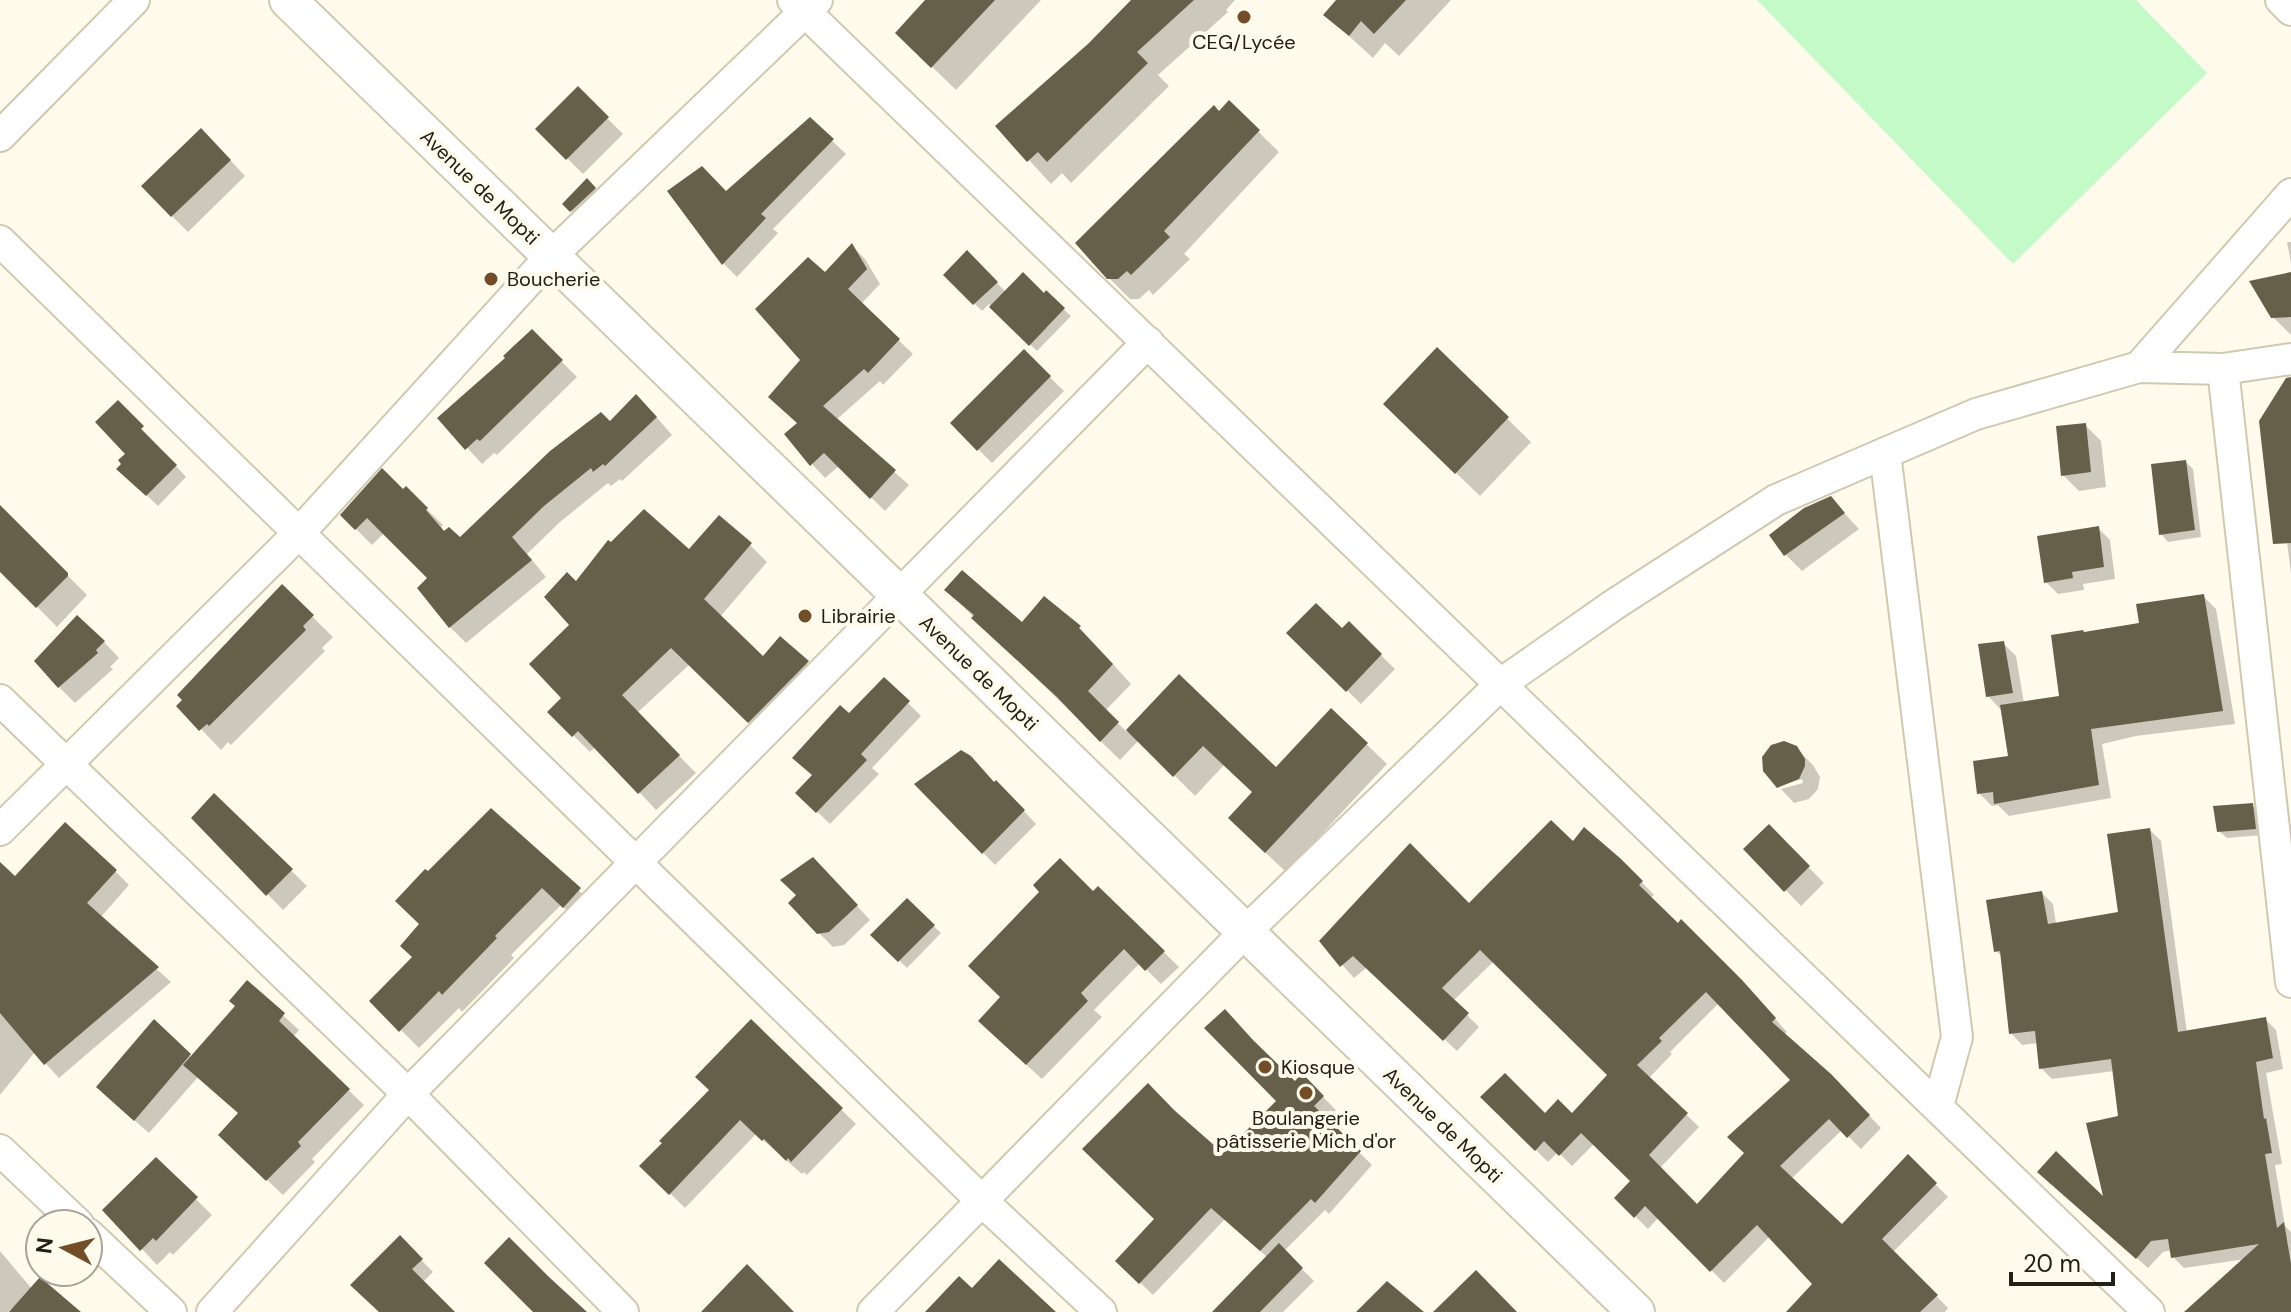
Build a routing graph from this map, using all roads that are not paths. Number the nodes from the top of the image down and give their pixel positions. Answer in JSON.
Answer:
{"nodes":[{"id":1,"x":134,"y":0,"type":"edge"},
{"id":2,"x":288,"y":0,"type":"edge"},
{"id":3,"x":2281,"y":0,"type":"edge"},
{"id":4,"x":805,"y":4,"type":"edge"},
{"id":5,"x":2291,"y":10,"type":"edge"},
{"id":6,"x":0,"y":136,"type":"edge"},
{"id":7,"x":2291,"y":194,"type":"edge"},
{"id":8,"x":0,"y":241,"type":"edge"},
{"id":9,"x":551,"y":256,"type":"junction"},
{"id":10,"x":1148,"y":342,"type":"junction"},
{"id":11,"x":2291,"y":359,"type":"edge"},
{"id":12,"x":2139,"y":367,"type":"junction"},
{"id":13,"x":2223,"y":369,"type":"junction"},
{"id":14,"x":1885,"y":453,"type":"junction"},
{"id":15,"x":300,"y":532,"type":"junction"},
{"id":16,"x":899,"y":595,"type":"junction"},
{"id":17,"x":1502,"y":683,"type":"junction"},
{"id":18,"x":0,"y":700,"type":"edge"},
{"id":19,"x":65,"y":763,"type":"junction"},
{"id":20,"x":0,"y":830,"type":"edge"},
{"id":21,"x":637,"y":861,"type":"junction"},
{"id":22,"x":1245,"y":932,"type":"junction"},
{"id":23,"x":2291,"y":982,"type":"edge"},
{"id":24,"x":408,"y":1094,"type":"junction"},
{"id":25,"x":1938,"y":1106,"type":"junction"},
{"id":26,"x":0,"y":1150,"type":"edge"},
{"id":27,"x":982,"y":1201,"type":"junction"},
{"id":28,"x":61,"y":1208,"type":"edge"},
{"id":29,"x":104,"y":1249,"type":"edge"},
{"id":30,"x":171,"y":1312,"type":"edge"},
{"id":31,"x":212,"y":1312,"type":"edge"},
{"id":32,"x":623,"y":1312,"type":"edge"},
{"id":33,"x":873,"y":1312,"type":"edge"},
{"id":34,"x":1101,"y":1312,"type":"edge"},
{"id":35,"x":1636,"y":1312,"type":"edge"},
{"id":36,"x":2149,"y":1312,"type":"edge"}],
"edges":[{"from":1,"to":6,"type":"street"},
{"from":2,"to":9,"type":"street","name":"Avenue de Mopti"},
{"from":3,"to":5,"type":"street"},
{"from":4,"to":9,"type":"street"},
{"from":4,"to":10,"type":"street"},
{"from":7,"to":12,"type":"street"},
{"from":8,"to":15,"type":"street"},
{"from":9,"to":15,"type":"street"},
{"from":9,"to":16,"type":"street","name":"Avenue de Mopti"},
{"from":10,"to":16,"type":"street"},
{"from":10,"to":17,"type":"street"},
{"from":11,"to":13,"type":"street"},
{"from":12,"to":13,"type":"street"},
{"from":12,"to":14,"type":"street"},
{"from":13,"to":23,"type":"street"},
{"from":14,"to":17,"type":"street"},
{"from":14,"to":25,"type":"street"},
{"from":15,"to":19,"type":"street"},
{"from":15,"to":21,"type":"street"},
{"from":16,"to":21,"type":"street"},
{"from":16,"to":22,"type":"street","name":"Avenue de Mopti"},
{"from":17,"to":22,"type":"street"},
{"from":17,"to":25,"type":"street"},
{"from":18,"to":19,"type":"street"},
{"from":19,"to":20,"type":"street"},
{"from":19,"to":24,"type":"street"},
{"from":21,"to":24,"type":"street"},
{"from":21,"to":27,"type":"street"},
{"from":22,"to":27,"type":"street"},
{"from":22,"to":35,"type":"street","name":"Avenue de Mopti"},
{"from":24,"to":31,"type":"street"},
{"from":24,"to":32,"type":"street"},
{"from":25,"to":36,"type":"street"},
{"from":26,"to":28,"type":"street"},
{"from":27,"to":33,"type":"street"},
{"from":27,"to":34,"type":"street"},
{"from":29,"to":30,"type":"street"}]}
